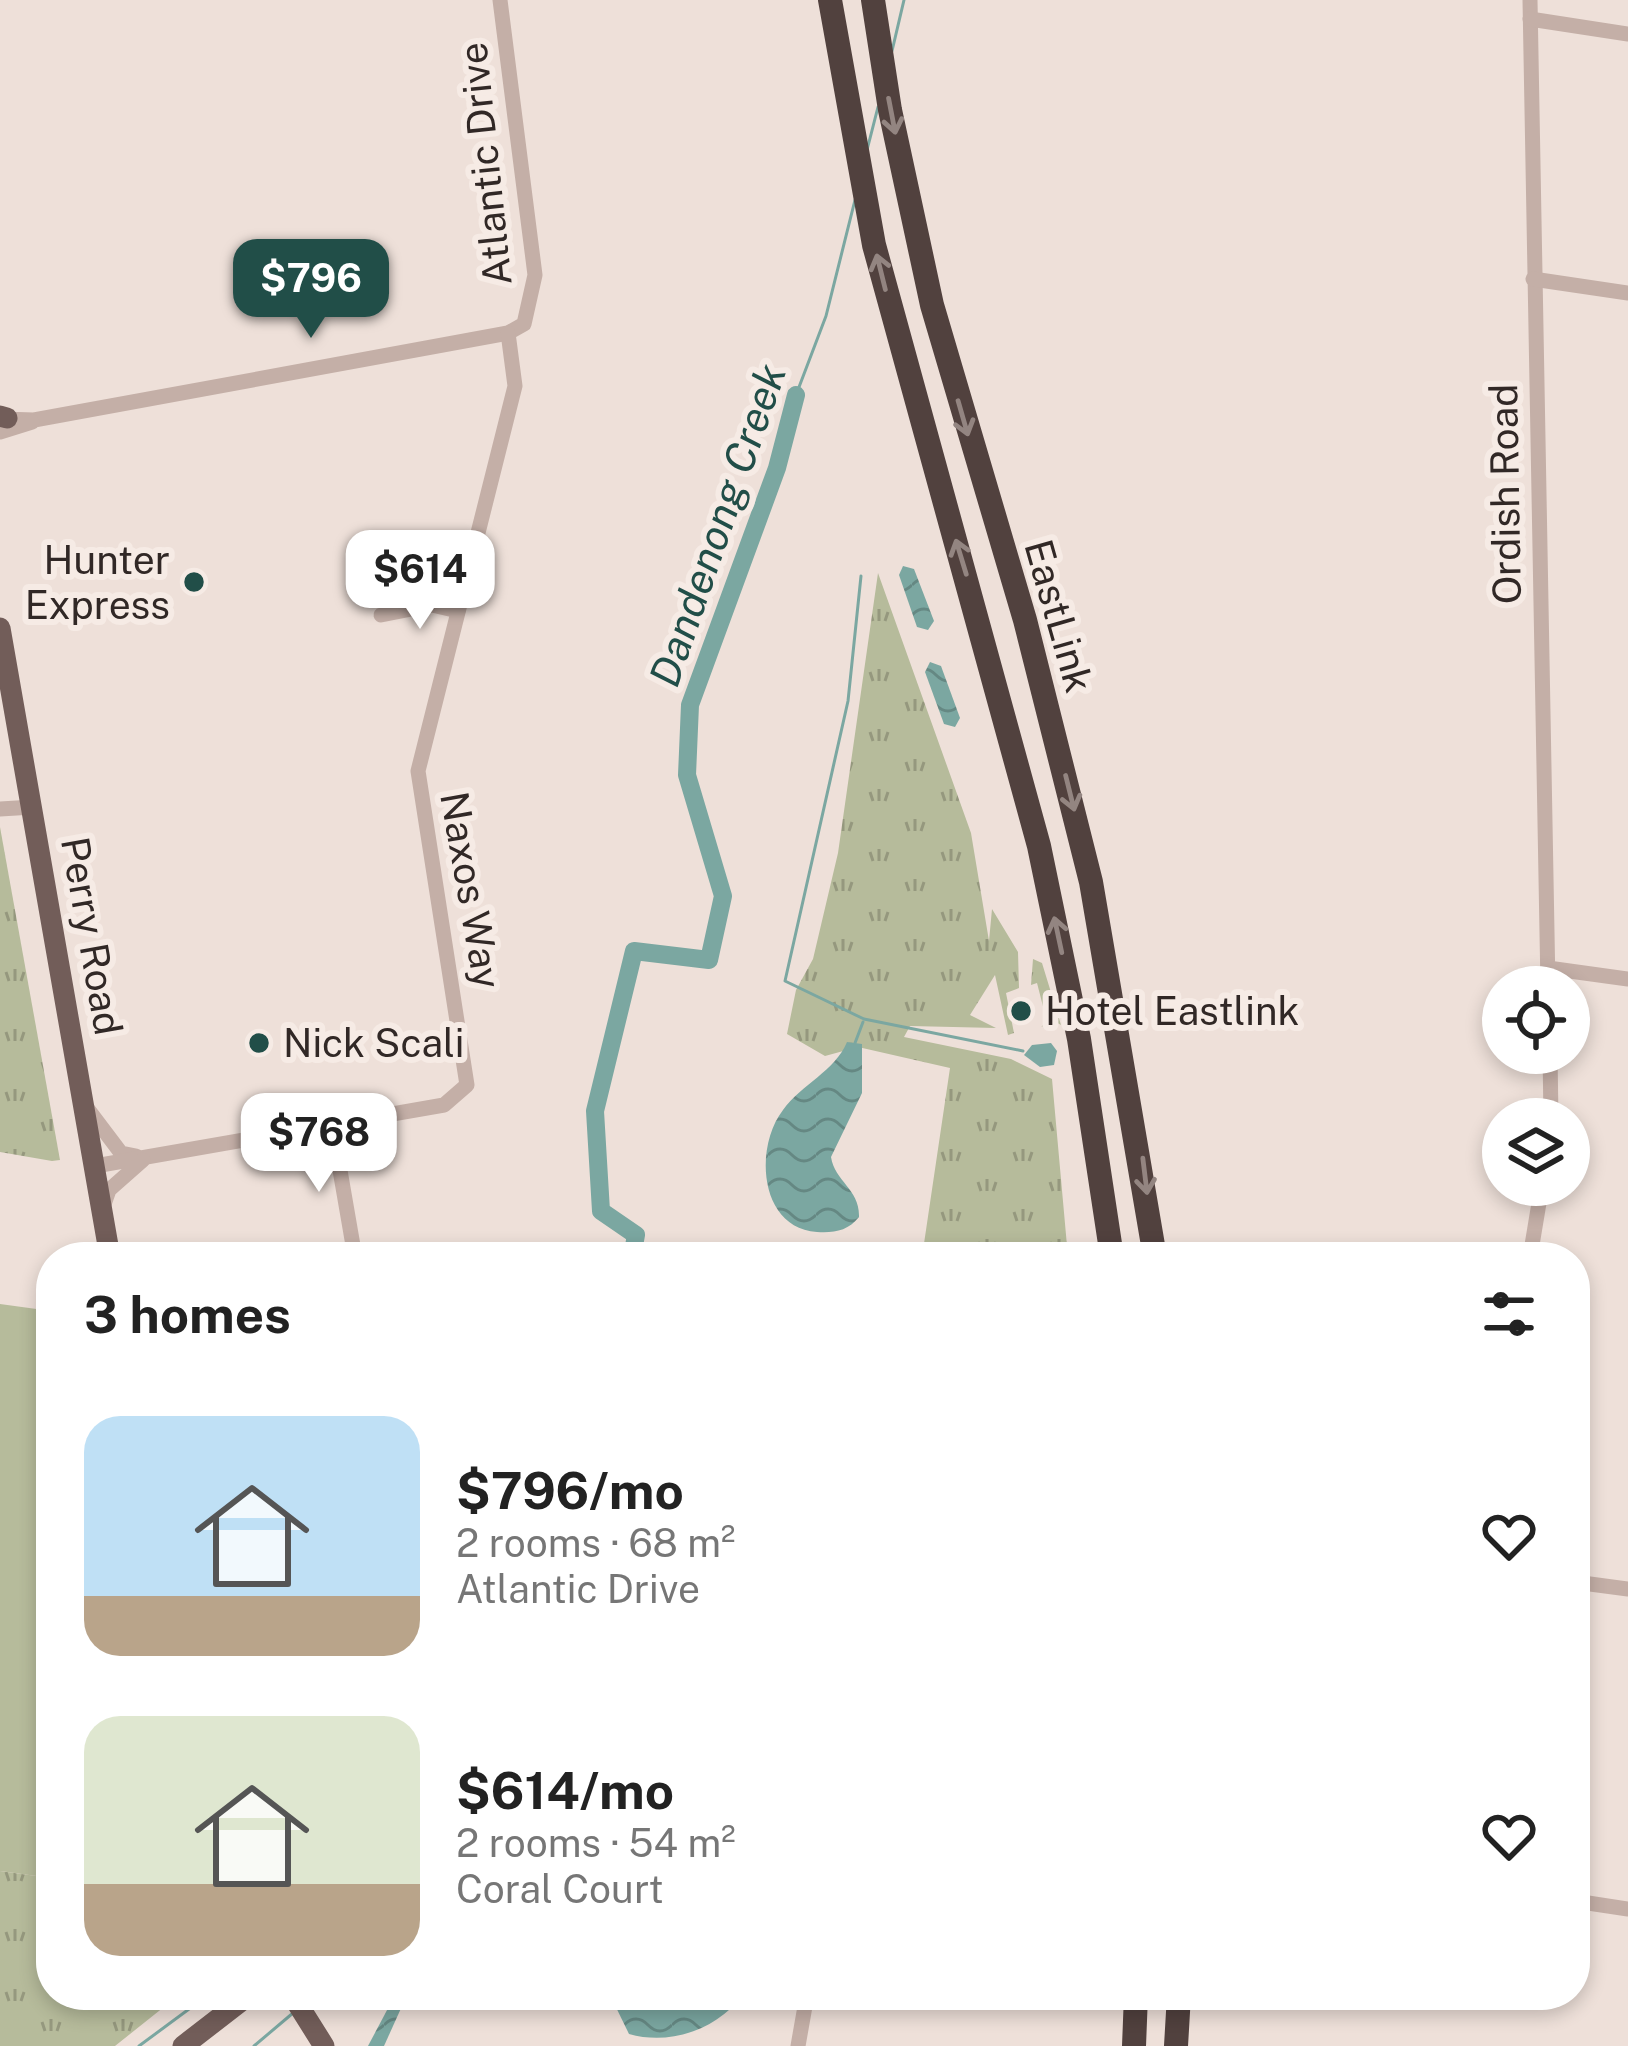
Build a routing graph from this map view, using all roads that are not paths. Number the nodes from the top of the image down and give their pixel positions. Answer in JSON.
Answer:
{"nodes":[{"id":1,"x":500,"y":0,"type":"edge"},
{"id":2,"x":830,"y":0,"type":"edge"},
{"id":3,"x":873,"y":0,"type":"edge"},
{"id":4,"x":1530,"y":0,"type":"edge"},
{"id":5,"x":1530,"y":19,"type":"junction"},
{"id":6,"x":1628,"y":34,"type":"edge"},
{"id":7,"x":1534,"y":279,"type":"junction"},
{"id":8,"x":1628,"y":293,"type":"edge"},
{"id":9,"x":508,"y":333,"type":"junction"},
{"id":10,"x":1,"y":425,"type":"edge"},
{"id":11,"x":458,"y":611,"type":"junction"},
{"id":12,"x":381,"y":615,"type":"dead end"},
{"id":13,"x":0,"y":628,"type":"edge"},
{"id":14,"x":33,"y":807,"type":"junction"},
{"id":15,"x":0,"y":809,"type":"edge"},
{"id":16,"x":1548,"y":966,"type":"edge"},
{"id":17,"x":1590,"y":974,"type":"edge"},
{"id":18,"x":1628,"y":979,"type":"edge"},
{"id":19,"x":84,"y":1104,"type":"junction"},
{"id":20,"x":332,"y":1124,"type":"junction"},
{"id":21,"x":145,"y":1158,"type":"junction"},
{"id":22,"x":95,"y":1166,"type":"junction"},
{"id":23,"x":1538,"y":1206,"type":"edge"},
{"id":24,"x":102,"y":1210,"type":"junction"},
{"id":25,"x":107,"y":1242,"type":"edge"},
{"id":26,"x":352,"y":1242,"type":"edge"},
{"id":27,"x":1110,"y":1242,"type":"edge"},
{"id":28,"x":1153,"y":1242,"type":"edge"},
{"id":29,"x":1532,"y":1242,"type":"edge"},
{"id":30,"x":1590,"y":1584,"type":"edge"},
{"id":31,"x":1628,"y":1589,"type":"edge"},
{"id":32,"x":1590,"y":1903,"type":"edge"},
{"id":33,"x":1628,"y":1909,"type":"edge"},
{"id":34,"x":230,"y":2010,"type":"edge"},
{"id":35,"x":301,"y":2010,"type":"edge"},
{"id":36,"x":804,"y":2010,"type":"edge"},
{"id":37,"x":1135,"y":2010,"type":"edge"},
{"id":38,"x":1178,"y":2010,"type":"edge"},
{"id":39,"x":183,"y":2046,"type":"edge"},
{"id":40,"x":324,"y":2046,"type":"edge"},
{"id":41,"x":798,"y":2046,"type":"edge"},
{"id":42,"x":1134,"y":2046,"type":"edge"},
{"id":43,"x":1176,"y":2046,"type":"edge"}],
"edges":[{"from":1,"to":9,"type":"street","name":"Atlantic Drive"},
{"from":27,"to":2,"type":"highway","name":"EastLink","one_way":true},
{"from":3,"to":28,"type":"highway","name":"EastLink","one_way":true},
{"from":4,"to":5,"type":"street","name":"Ordish Road"},
{"from":5,"to":6,"type":"street"},
{"from":5,"to":7,"type":"street","name":"Ordish Road"},
{"from":7,"to":8,"type":"street"},
{"from":7,"to":16,"type":"street","name":"Ordish Road"},
{"from":9,"to":10,"type":"street","name":"Atlantic Drive"},
{"from":9,"to":11,"type":"street","name":"Naxos Way"},
{"from":11,"to":12,"type":"street"},
{"from":11,"to":20,"type":"street","name":"Naxos Way"},
{"from":13,"to":14,"type":"main road","name":"Perry Road"},
{"from":14,"to":15,"type":"street"},
{"from":14,"to":19,"type":"main road","name":"Perry Road"},
{"from":17,"to":18,"type":"street"},
{"from":19,"to":21,"type":"street"},
{"from":19,"to":22,"type":"main road","name":"Perry Road"},
{"from":20,"to":21,"type":"street","name":"Naxos Way"},
{"from":20,"to":26,"type":"street"},
{"from":21,"to":22,"type":"street","name":"Naxos Way"},
{"from":21,"to":24,"type":"street"},
{"from":22,"to":24,"type":"main road","name":"Perry Road"},
{"from":23,"to":29,"type":"street"},
{"from":24,"to":25,"type":"main road","name":"Perry Road"},
{"from":30,"to":31,"type":"street"},
{"from":32,"to":33,"type":"street"},
{"from":34,"to":39,"type":"main road"},
{"from":35,"to":40,"type":"main road"},
{"from":36,"to":41,"type":"street"},
{"from":37,"to":42,"type":"highway"},
{"from":38,"to":43,"type":"highway"}]}
